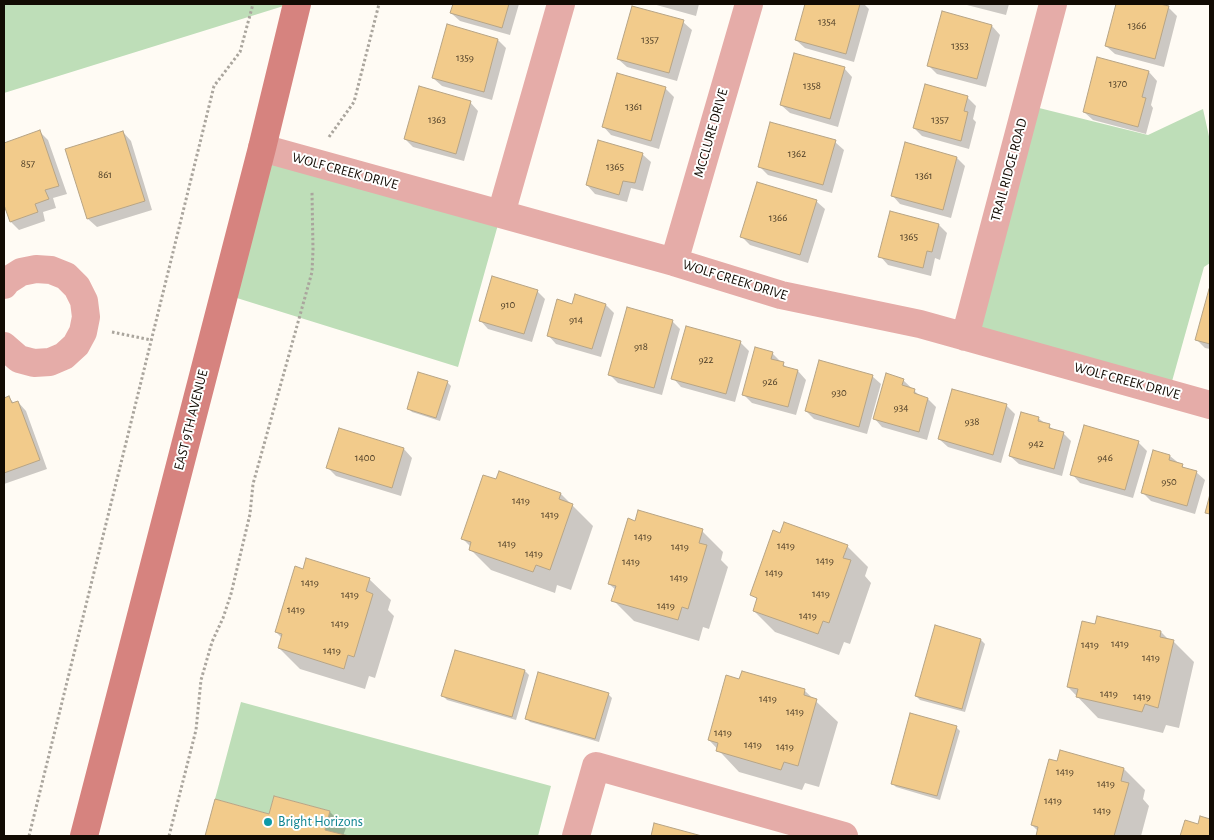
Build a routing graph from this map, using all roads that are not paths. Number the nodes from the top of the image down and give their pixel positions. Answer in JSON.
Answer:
{"nodes":[{"id":1,"x":297,"y":4,"type":"edge"},
{"id":2,"x":561,"y":4,"type":"edge"},
{"id":3,"x":749,"y":4,"type":"edge"},
{"id":4,"x":1053,"y":4,"type":"edge"},
{"id":5,"x":262,"y":148,"type":"junction"},
{"id":6,"x":501,"y":214,"type":"junction"},
{"id":7,"x":674,"y":262,"type":"junction"},
{"id":8,"x":4,"y":285,"type":"edge"},
{"id":9,"x":965,"y":337,"type":"junction"},
{"id":10,"x":4,"y":346,"type":"edge"},
{"id":11,"x":1210,"y":404,"type":"edge"},
{"id":12,"x":84,"y":836,"type":"edge"},
{"id":13,"x":576,"y":836,"type":"edge"},
{"id":14,"x":844,"y":836,"type":"edge"}],
"edges":[{"from":1,"to":5,"type":"main road","name":"EAST 9TH AVENUE"},
{"from":2,"to":6,"type":"street"},
{"from":3,"to":7,"type":"street","name":"MCCLURE DRIVE"},
{"from":4,"to":9,"type":"street","name":"TRAIL RIDGE ROAD"},
{"from":5,"to":6,"type":"street","name":"WOLF CREEK DRIVE"},
{"from":5,"to":12,"type":"main road","name":"EAST 9TH AVENUE"},
{"from":6,"to":7,"type":"street","name":"WOLF CREEK DRIVE"},
{"from":7,"to":9,"type":"street","name":"WOLF CREEK DRIVE"},
{"from":8,"to":10,"type":"street"},
{"from":9,"to":11,"type":"street","name":"WOLF CREEK DRIVE"},
{"from":13,"to":14,"type":"street"}]}
